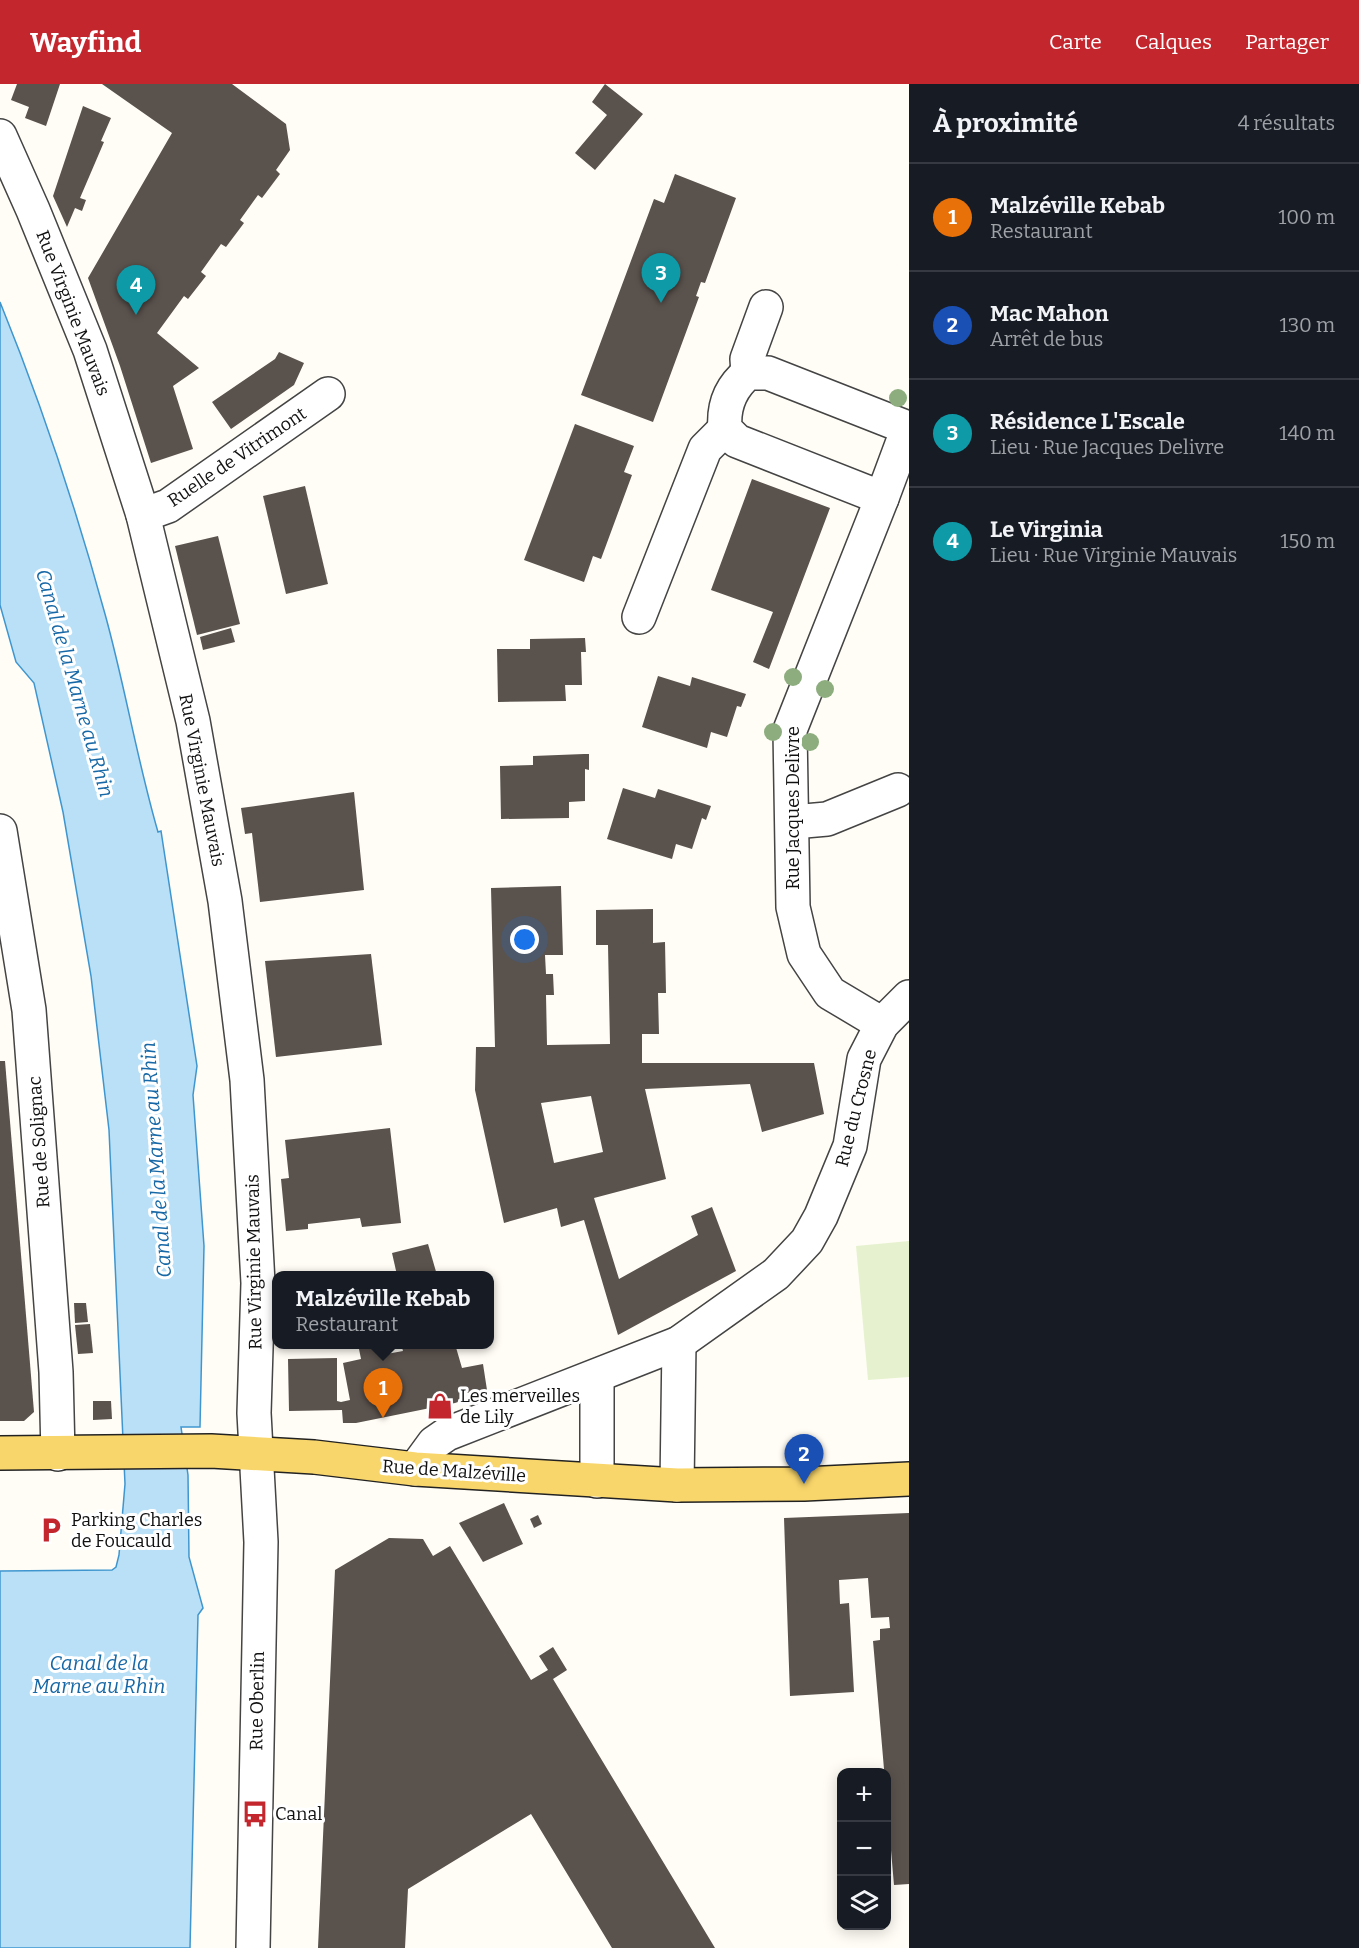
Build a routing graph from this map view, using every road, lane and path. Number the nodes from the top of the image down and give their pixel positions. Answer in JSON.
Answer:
{"nodes":[{"id":1,"x":0,"y":136,"type":"edge"},
{"id":2,"x":766,"y":308,"type":"dead end"},
{"id":3,"x":748,"y":373,"type":"junction"},
{"id":4,"x":328,"y":394,"type":"dead end"},
{"id":5,"x":725,"y":429,"type":"junction"},
{"id":6,"x":882,"y":498,"type":"junction"},
{"id":7,"x":143,"y":515,"type":"junction"},
{"id":8,"x":639,"y":617,"type":"dead end"},
{"id":9,"x":898,"y":789,"type":"dead end"},
{"id":10,"x":793,"y":822,"type":"junction"},
{"id":11,"x":0,"y":831,"type":"edge"},
{"id":12,"x":909,"y":997,"type":"edge"},
{"id":13,"x":882,"y":1024,"type":"junction"},
{"id":14,"x":680,"y":1343,"type":"junction"},
{"id":15,"x":597,"y":1376,"type":"junction"},
{"id":16,"x":0,"y":1453,"type":"edge"},
{"id":17,"x":58,"y":1454,"type":"junction"},
{"id":18,"x":256,"y":1454,"type":"junction"},
{"id":19,"x":415,"y":1470,"type":"junction"},
{"id":20,"x":909,"y":1479,"type":"edge"},
{"id":21,"x":597,"y":1482,"type":"junction"},
{"id":22,"x":677,"y":1485,"type":"junction"},
{"id":23,"x":253,"y":1948,"type":"edge"}],
"edges":[{"from":1,"to":7,"type":"street","name":"Rue Virginie Mauvais"},
{"from":2,"to":3,"type":"street"},
{"from":3,"to":5,"type":"street"},
{"from":3,"to":6,"type":"street","name":"Rue Jacques Delivre"},
{"from":4,"to":7,"type":"street","name":"Ruelle de Vitrimont"},
{"from":5,"to":6,"type":"street"},
{"from":5,"to":8,"type":"street"},
{"from":6,"to":10,"type":"street","name":"Rue Jacques Delivre"},
{"from":7,"to":18,"type":"street","name":"Rue Virginie Mauvais"},
{"from":9,"to":10,"type":"street"},
{"from":10,"to":13,"type":"street","name":"Rue Jacques Delivre"},
{"from":11,"to":17,"type":"street","name":"Rue de Solignac"},
{"from":12,"to":13,"type":"street","name":"Rue du Crosne"},
{"from":13,"to":14,"type":"street","name":"Rue du Crosne"},
{"from":14,"to":15,"type":"street","name":"Rue du Crosne"},
{"from":14,"to":22,"type":"street"},
{"from":15,"to":19,"type":"street","name":"Rue du Crosne"},
{"from":15,"to":21,"type":"street"},
{"from":16,"to":17,"type":"main road","name":"Rue de Malzéville"},
{"from":17,"to":18,"type":"main road","name":"Rue de Malzéville"},
{"from":18,"to":19,"type":"main road","name":"Rue de Malzéville"},
{"from":18,"to":23,"type":"street","name":"Rue Oberlin"},
{"from":19,"to":21,"type":"main road","name":"Rue de Malzéville"},
{"from":20,"to":22,"type":"main road","name":"Rue de Malzéville"},
{"from":21,"to":22,"type":"main road","name":"Rue de Malzéville"}]}
